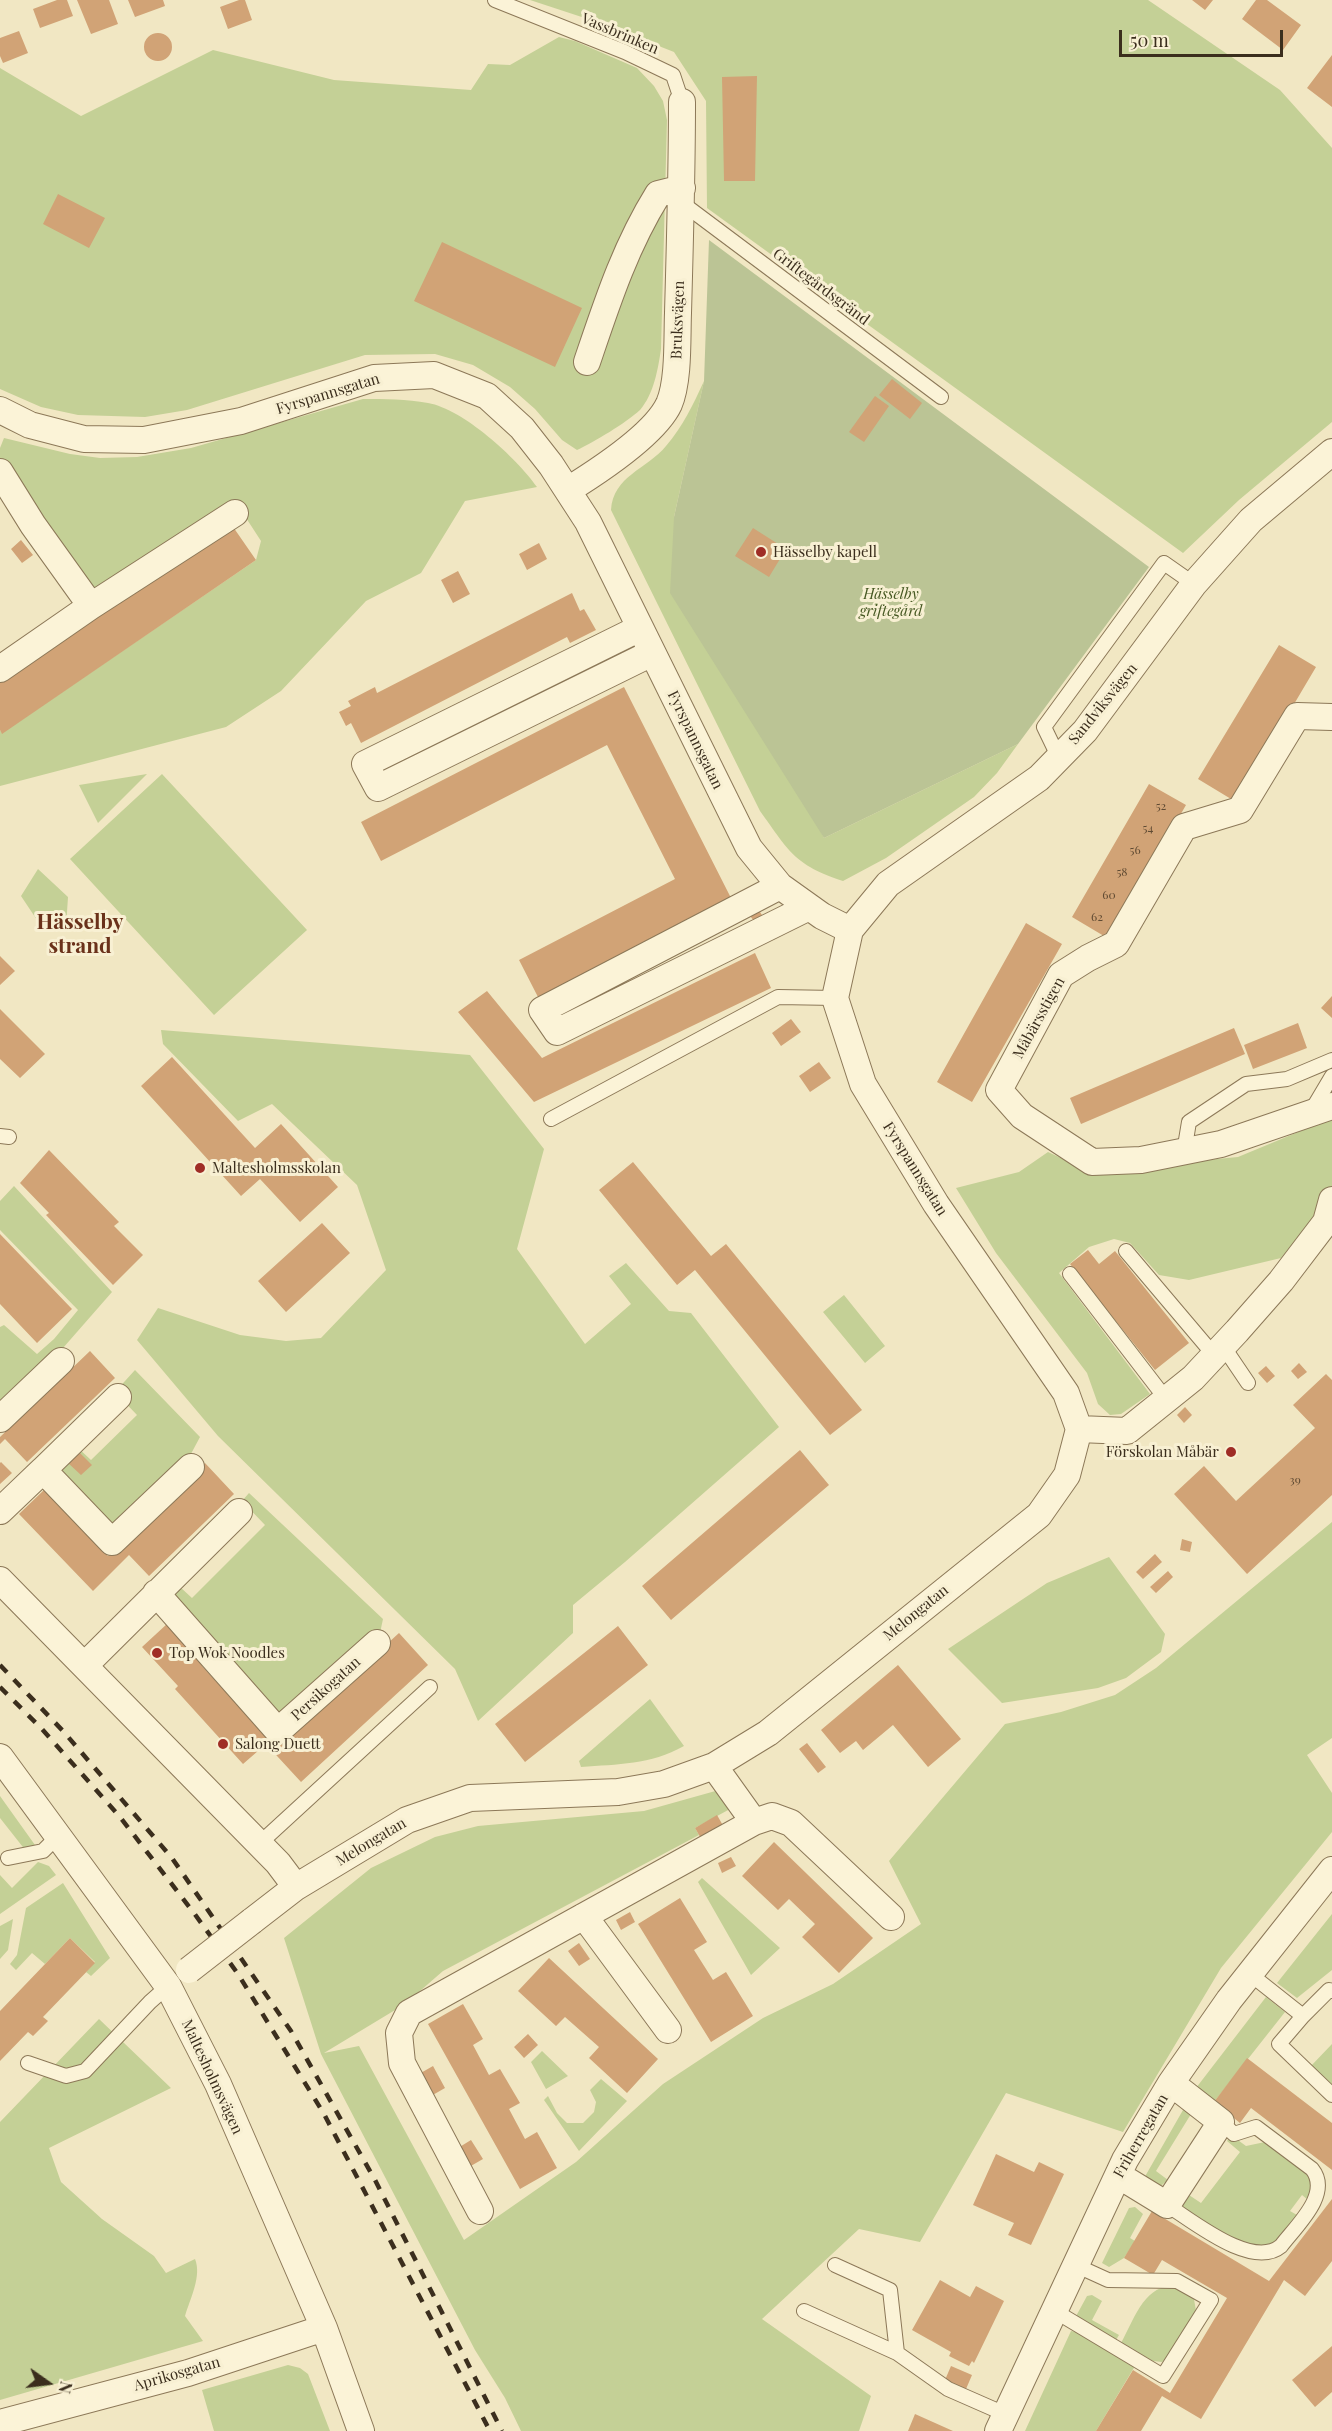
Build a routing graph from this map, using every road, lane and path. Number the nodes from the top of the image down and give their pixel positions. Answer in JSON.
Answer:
{"nodes":[{"id":1,"x":495,"y":0,"type":"edge"},
{"id":2,"x":682,"y":102,"type":"joint"},
{"id":3,"x":682,"y":196,"type":"junction"},
{"id":4,"x":587,"y":362,"type":"dead end"},
{"id":5,"x":941,"y":397,"type":"dead end"},
{"id":6,"x":0,"y":410,"type":"edge"},
{"id":7,"x":1332,"y":452,"type":"edge"},
{"id":8,"x":0,"y":472,"type":"edge"},
{"id":9,"x":568,"y":490,"type":"junction"},
{"id":10,"x":235,"y":513,"type":"dead end"},
{"id":11,"x":1194,"y":584,"type":"junction"},
{"id":12,"x":91,"y":606,"type":"junction"},
{"id":13,"x":640,"y":628,"type":"junction"},
{"id":14,"x":652,"y":653,"type":"junction"},
{"id":15,"x":0,"y":669,"type":"edge"},
{"id":16,"x":1332,"y":717,"type":"edge"},
{"id":17,"x":1059,"y":758,"type":"junction"},
{"id":18,"x":780,"y":886,"type":"junction"},
{"id":19,"x":808,"y":907,"type":"junction"},
{"id":20,"x":850,"y":930,"type":"junction"},
{"id":21,"x":835,"y":998,"type":"junction"},
{"id":22,"x":1332,"y":1060,"type":"edge"},
{"id":23,"x":1332,"y":1076,"type":"edge"},
{"id":24,"x":1321,"y":1110,"type":"edge"},
{"id":25,"x":551,"y":1119,"type":"dead end"},
{"id":26,"x":1184,"y":1152,"type":"junction"},
{"id":27,"x":1332,"y":1200,"type":"edge"},
{"id":28,"x":1126,"y":1251,"type":"dead end"},
{"id":29,"x":1070,"y":1274,"type":"dead end"},
{"id":30,"x":1218,"y":1350,"type":"junction"},
{"id":31,"x":61,"y":1361,"type":"dead end"},
{"id":32,"x":1248,"y":1383,"type":"dead end"},
{"id":33,"x":118,"y":1397,"type":"dead end"},
{"id":34,"x":1166,"y":1399,"type":"junction"},
{"id":35,"x":0,"y":1419,"type":"edge"},
{"id":36,"x":1079,"y":1429,"type":"junction"},
{"id":37,"x":191,"y":1467,"type":"dead end"},
{"id":38,"x":43,"y":1470,"type":"junction"},
{"id":39,"x":0,"y":1511,"type":"edge"},
{"id":40,"x":239,"y":1512,"type":"dead end"},
{"id":41,"x":0,"y":1580,"type":"edge"},
{"id":42,"x":156,"y":1593,"type":"junction"},
{"id":43,"x":377,"y":1643,"type":"dead end"},
{"id":44,"x":85,"y":1665,"type":"junction"},
{"id":45,"x":430,"y":1687,"type":"dead end"},
{"id":46,"x":714,"y":1766,"type":"junction"},
{"id":47,"x":4,"y":1772,"type":"edge"},
{"id":48,"x":754,"y":1822,"type":"junction"},
{"id":49,"x":58,"y":1836,"type":"junction"},
{"id":50,"x":259,"y":1844,"type":"junction"},
{"id":51,"x":8,"y":1858,"type":"dead end"},
{"id":52,"x":1332,"y":1870,"type":"edge"},
{"id":53,"x":297,"y":1887,"type":"junction"},
{"id":54,"x":584,"y":1916,"type":"junction"},
{"id":55,"x":891,"y":1917,"type":"dead end"},
{"id":56,"x":1250,"y":1974,"type":"junction"},
{"id":57,"x":168,"y":1986,"type":"junction"},
{"id":58,"x":1332,"y":1991,"type":"edge"},
{"id":59,"x":1303,"y":2016,"type":"junction"},
{"id":60,"x":668,"y":2030,"type":"dead end"},
{"id":61,"x":28,"y":2063,"type":"dead end"},
{"id":62,"x":1171,"y":2083,"type":"junction"},
{"id":63,"x":1332,"y":2095,"type":"edge"},
{"id":64,"x":1221,"y":2122,"type":"junction"},
{"id":65,"x":1118,"y":2175,"type":"junction"},
{"id":66,"x":1167,"y":2205,"type":"junction"},
{"id":67,"x":480,"y":2211,"type":"dead end"},
{"id":68,"x":835,"y":2265,"type":"dead end"},
{"id":69,"x":1075,"y":2265,"type":"junction"},
{"id":70,"x":1053,"y":2310,"type":"junction"},
{"id":71,"x":804,"y":2311,"type":"dead end"},
{"id":72,"x":324,"y":2328,"type":"junction"},
{"id":73,"x":897,"y":2353,"type":"junction"},
{"id":74,"x":0,"y":2422,"type":"edge"},
{"id":75,"x":27,"y":2423,"type":"edge"},
{"id":76,"x":1002,"y":2423,"type":"edge"},
{"id":77,"x":361,"y":2431,"type":"edge"}],
"edges":[{"from":1,"to":2,"type":"lane","name":"Vassbrinken"},
{"from":2,"to":3,"type":"street","name":"Bruksvägen"},
{"from":3,"to":4,"type":"street"},
{"from":3,"to":5,"type":"lane","name":"Griftegårdsgränd"},
{"from":3,"to":9,"type":"street","name":"Bruksvägen"},
{"from":6,"to":9,"type":"street","name":"Fyrspannsgatan"},
{"from":7,"to":11,"type":"street","name":"Sandviksvägen"},
{"from":8,"to":12,"type":"street"},
{"from":9,"to":13,"type":"street","name":"Fyrspannsgatan"},
{"from":10,"to":12,"type":"street"},
{"from":11,"to":17,"type":"street","name":"Sandviksvägen"},
{"from":11,"to":17,"type":"lane"},
{"from":12,"to":15,"type":"street"},
{"from":13,"to":14,"type":"street","name":"Fyrspannsgatan"},
{"from":13,"to":14,"type":"street"},
{"from":14,"to":18,"type":"street","name":"Fyrspannsgatan"},
{"from":16,"to":26,"type":"street","name":"Måbärsstigen"},
{"from":17,"to":20,"type":"street","name":"Sandviksvägen"},
{"from":18,"to":19,"type":"street","name":"Fyrspannsgatan"},
{"from":18,"to":19,"type":"street"},
{"from":19,"to":20,"type":"street","name":"Fyrspannsgatan"},
{"from":20,"to":21,"type":"street"},
{"from":21,"to":25,"type":"lane"},
{"from":21,"to":36,"type":"street","name":"Fyrspannsgatan"},
{"from":22,"to":26,"type":"lane"},
{"from":23,"to":24,"type":"lane"},
{"from":24,"to":26,"type":"street","name":"Måbärsstigen"},
{"from":27,"to":30,"type":"street"},
{"from":28,"to":30,"type":"lane"},
{"from":29,"to":34,"type":"lane"},
{"from":30,"to":32,"type":"lane"},
{"from":30,"to":34,"type":"street"},
{"from":31,"to":35,"type":"street"},
{"from":33,"to":38,"type":"street"},
{"from":34,"to":36,"type":"street"},
{"from":36,"to":46,"type":"street","name":"Melongatan"},
{"from":37,"to":38,"type":"street"},
{"from":38,"to":39,"type":"street"},
{"from":40,"to":42,"type":"street"},
{"from":41,"to":44,"type":"street"},
{"from":42,"to":43,"type":"street","name":"Persikogatan"},
{"from":42,"to":44,"type":"street"},
{"from":44,"to":50,"type":"street"},
{"from":45,"to":50,"type":"lane"},
{"from":46,"to":48,"type":"street"},
{"from":46,"to":53,"type":"street","name":"Melongatan"},
{"from":47,"to":49,"type":"street","name":"Maltesholmsvägen"},
{"from":48,"to":54,"type":"street"},
{"from":48,"to":55,"type":"street"},
{"from":49,"to":51,"type":"lane"},
{"from":49,"to":57,"type":"street","name":"Maltesholmsvägen"},
{"from":50,"to":53,"type":"street"},
{"from":52,"to":56,"type":"street","name":"Friherregatan"},
{"from":53,"to":57,"type":"street","name":"Melongatan","bridge":true},
{"from":54,"to":60,"type":"street"},
{"from":54,"to":67,"type":"street"},
{"from":56,"to":59,"type":"lane"},
{"from":56,"to":62,"type":"street","name":"Friherregatan"},
{"from":57,"to":61,"type":"lane"},
{"from":57,"to":72,"type":"street","name":"Maltesholmsvägen"},
{"from":58,"to":59,"type":"lane"},
{"from":59,"to":63,"type":"lane"},
{"from":62,"to":64,"type":"street"},
{"from":62,"to":65,"type":"street","name":"Friherregatan"},
{"from":64,"to":66,"type":"street"},
{"from":64,"to":66,"type":"lane"},
{"from":65,"to":66,"type":"street"},
{"from":65,"to":69,"type":"street","name":"Friherregatan"},
{"from":68,"to":73,"type":"lane"},
{"from":69,"to":70,"type":"street","name":"Friherregatan"},
{"from":69,"to":70,"type":"lane"},
{"from":70,"to":76,"type":"street","name":"Friherregatan"},
{"from":71,"to":73,"type":"lane"},
{"from":72,"to":75,"type":"street","name":"Aprikosgatan"},
{"from":72,"to":77,"type":"street","name":"Maltesholmsvägen"},
{"from":73,"to":76,"type":"lane"},
{"from":74,"to":75,"type":"street","name":"Aprikosgatan"}]}
